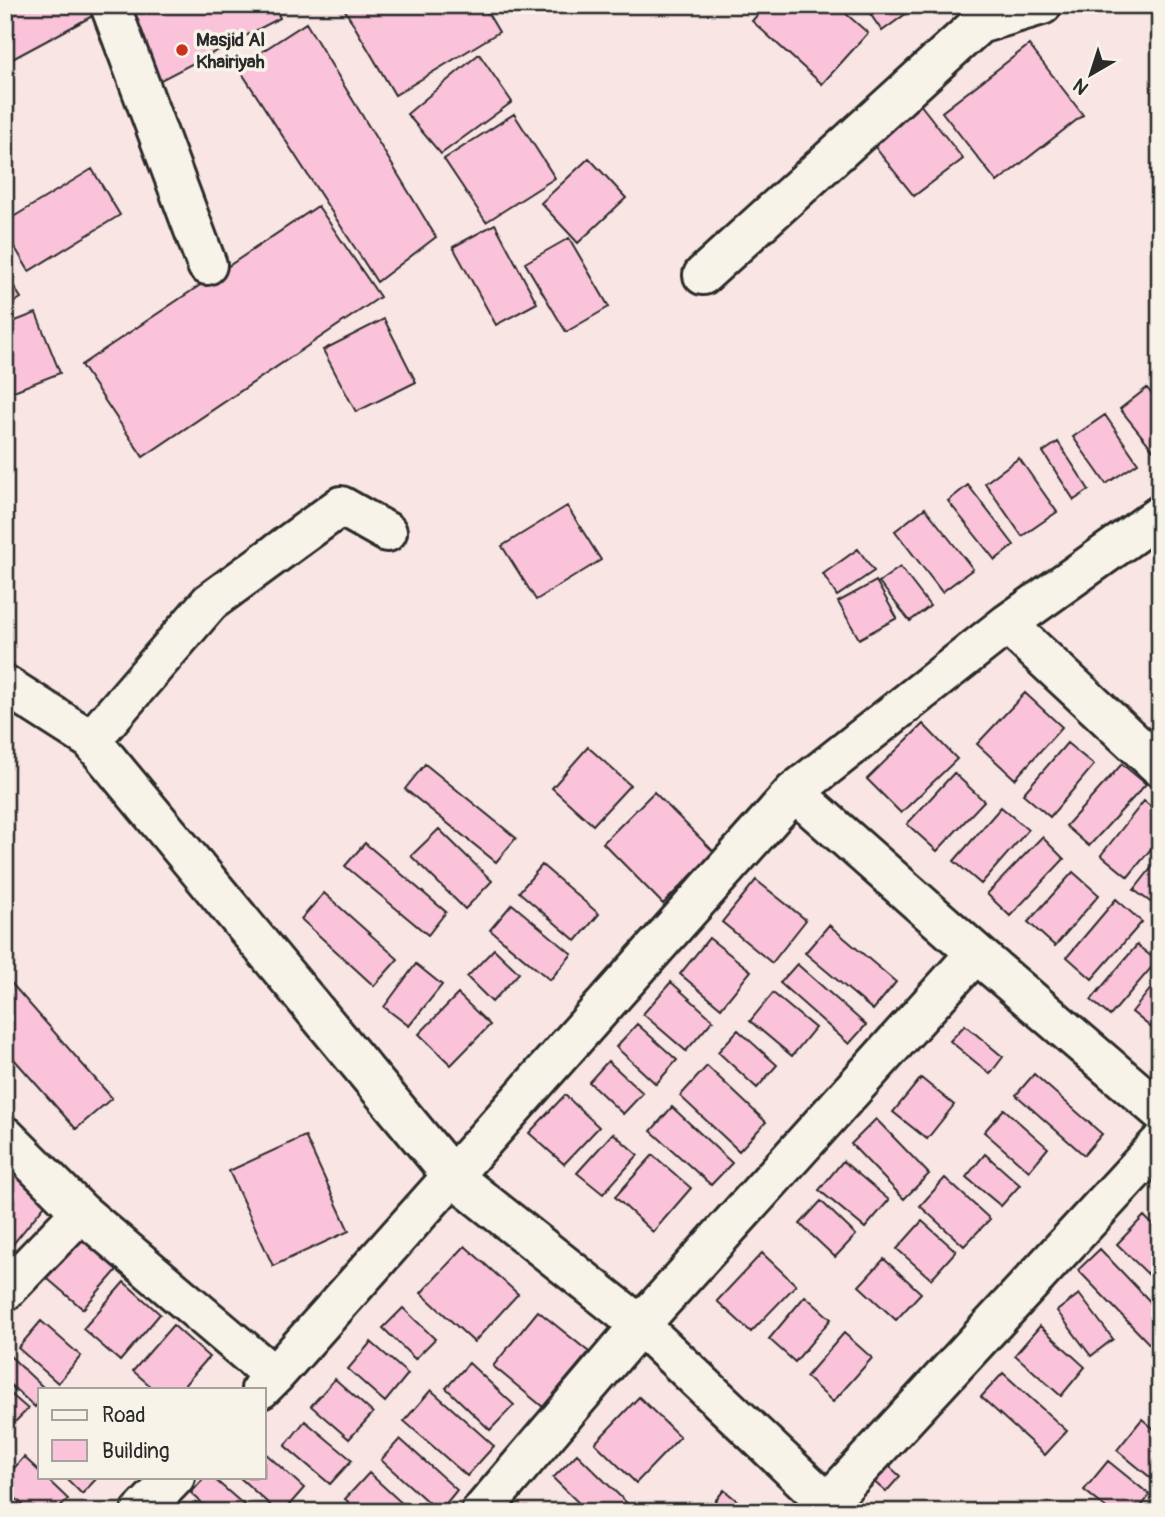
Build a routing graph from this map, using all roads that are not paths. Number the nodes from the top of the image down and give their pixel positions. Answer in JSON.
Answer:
{"nodes":[{"id":1,"x":110,"y":5,"type":"edge"},
{"id":2,"x":1042,"y":5,"type":"edge"},
{"id":3,"x":207,"y":265,"type":"dead end"},
{"id":4,"x":702,"y":275,"type":"dead end"},
{"id":5,"x":1160,"y":515,"type":"edge"},
{"id":6,"x":387,"y":533,"type":"dead end"},
{"id":7,"x":1007,"y":624,"type":"junction"},
{"id":8,"x":5,"y":685,"type":"edge"},
{"id":9,"x":91,"y":740,"type":"junction"},
{"id":10,"x":1160,"y":767,"type":"edge"},
{"id":11,"x":794,"y":792,"type":"junction"},
{"id":12,"x":976,"y":953,"type":"junction"},
{"id":13,"x":1160,"y":1111,"type":"edge"},
{"id":14,"x":5,"y":1136,"type":"edge"},
{"id":15,"x":1160,"y":1143,"type":"edge"},
{"id":16,"x":453,"y":1177,"type":"junction"},
{"id":17,"x":81,"y":1212,"type":"junction"},
{"id":18,"x":5,"y":1292,"type":"edge"},
{"id":19,"x":640,"y":1325,"type":"junction"},
{"id":20,"x":267,"y":1383,"type":"edge"},
{"id":21,"x":174,"y":1478,"type":"edge"},
{"id":22,"x":828,"y":1509,"type":"edge"},
{"id":23,"x":141,"y":1512,"type":"edge"},
{"id":24,"x":481,"y":1512,"type":"edge"}],
"edges":[{"from":1,"to":3,"type":"street"},
{"from":2,"to":4,"type":"street"},
{"from":5,"to":7,"type":"street"},
{"from":6,"to":9,"type":"street"},
{"from":7,"to":10,"type":"street"},
{"from":7,"to":11,"type":"street"},
{"from":8,"to":9,"type":"street"},
{"from":9,"to":16,"type":"street"},
{"from":11,"to":12,"type":"street"},
{"from":11,"to":16,"type":"street"},
{"from":12,"to":13,"type":"street"},
{"from":12,"to":19,"type":"street"},
{"from":14,"to":17,"type":"street"},
{"from":15,"to":22,"type":"street"},
{"from":16,"to":19,"type":"street"},
{"from":16,"to":20,"type":"street"},
{"from":17,"to":18,"type":"street"},
{"from":17,"to":20,"type":"street"},
{"from":19,"to":22,"type":"street"},
{"from":19,"to":24,"type":"street"},
{"from":21,"to":23,"type":"street"}]}
